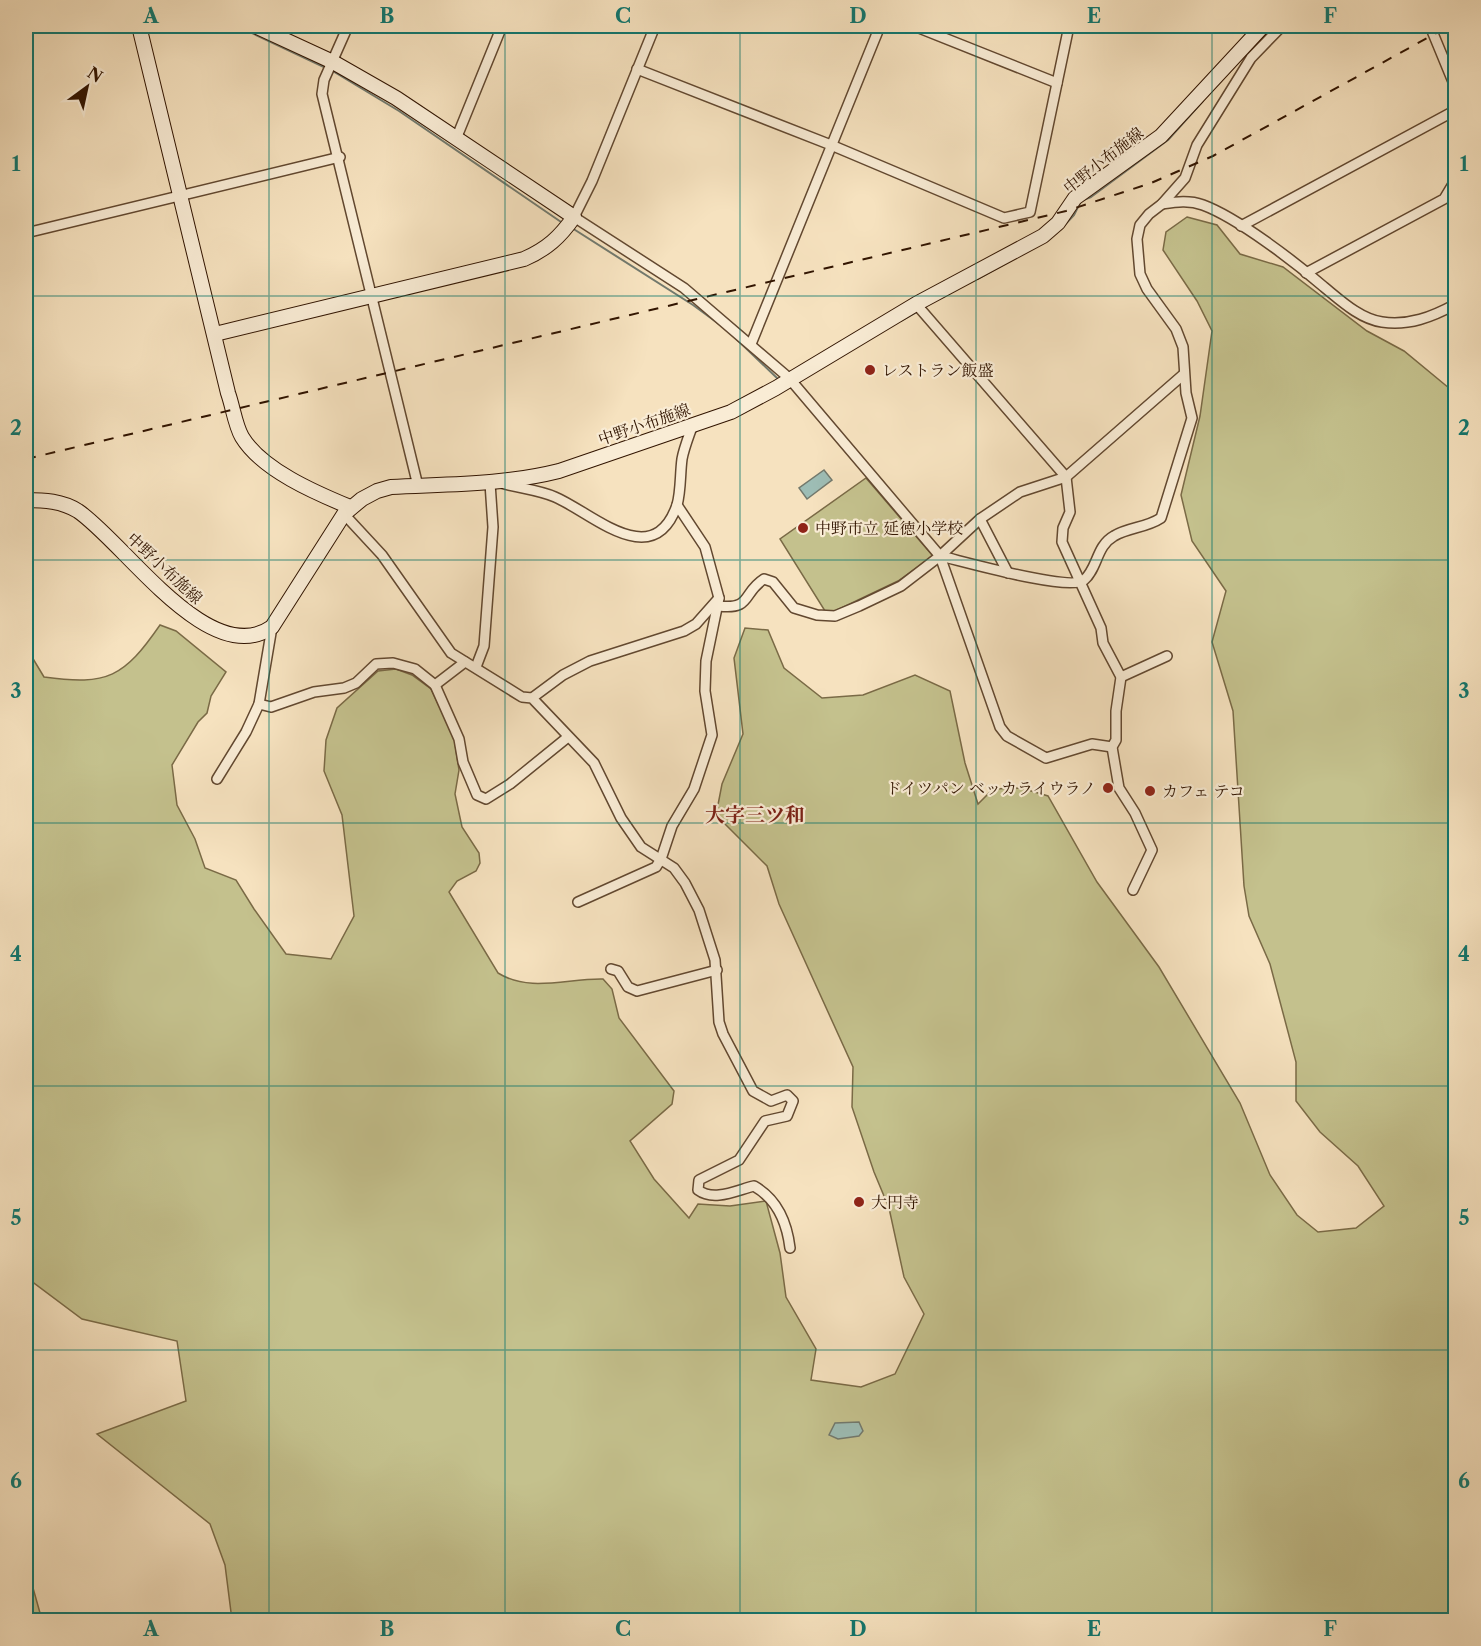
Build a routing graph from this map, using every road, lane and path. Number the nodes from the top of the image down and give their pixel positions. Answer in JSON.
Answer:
{"nodes":[{"id":1,"x":139,"y":26,"type":"edge"},
{"id":2,"x":255,"y":26,"type":"edge"},
{"id":3,"x":348,"y":26,"type":"edge"},
{"id":4,"x":502,"y":26,"type":"edge"},
{"id":5,"x":655,"y":26,"type":"edge"},
{"id":6,"x":880,"y":26,"type":"edge"},
{"id":7,"x":914,"y":26,"type":"edge"},
{"id":8,"x":1069,"y":26,"type":"edge"},
{"id":9,"x":1263,"y":26,"type":"edge"},
{"id":10,"x":1282,"y":26,"type":"edge"},
{"id":11,"x":1431,"y":26,"type":"edge"},
{"id":12,"x":333,"y":62,"type":"junction"},
{"id":13,"x":637,"y":69,"type":"junction"},
{"id":14,"x":1057,"y":83,"type":"junction"},
{"id":15,"x":1455,"y":89,"type":"edge"},
{"id":16,"x":1455,"y":110,"type":"edge"},
{"id":17,"x":456,"y":139,"type":"junction"},
{"id":18,"x":831,"y":145,"type":"junction"},
{"id":19,"x":340,"y":158,"type":"junction"},
{"id":20,"x":1455,"y":179,"type":"edge"},
{"id":21,"x":181,"y":196,"type":"junction"},
{"id":22,"x":1162,"y":204,"type":"junction"},
{"id":23,"x":574,"y":217,"type":"junction"},
{"id":24,"x":1240,"y":226,"type":"junction"},
{"id":25,"x":26,"y":233,"type":"edge"},
{"id":26,"x":1306,"y":273,"type":"junction"},
{"id":27,"x":373,"y":297,"type":"junction"},
{"id":28,"x":916,"y":304,"type":"junction"},
{"id":29,"x":1455,"y":304,"type":"edge"},
{"id":30,"x":215,"y":334,"type":"junction"},
{"id":31,"x":751,"y":344,"type":"junction"},
{"id":32,"x":1184,"y":374,"type":"junction"},
{"id":33,"x":789,"y":378,"type":"junction"},
{"id":34,"x":693,"y":424,"type":"junction"},
{"id":35,"x":1066,"y":477,"type":"junction"},
{"id":36,"x":495,"y":483,"type":"junction"},
{"id":37,"x":418,"y":486,"type":"junction"},
{"id":38,"x":26,"y":500,"type":"edge"},
{"id":39,"x":677,"y":505,"type":"junction"},
{"id":40,"x":347,"y":511,"type":"junction"},
{"id":41,"x":980,"y":519,"type":"junction"},
{"id":42,"x":940,"y":556,"type":"junction"},
{"id":43,"x":1008,"y":573,"type":"junction"},
{"id":44,"x":1080,"y":583,"type":"junction"},
{"id":45,"x":719,"y":602,"type":"junction"},
{"id":46,"x":272,"y":627,"type":"junction"},
{"id":47,"x":1167,"y":656,"type":"dead end"},
{"id":48,"x":465,"y":662,"type":"junction"},
{"id":49,"x":476,"y":667,"type":"junction"},
{"id":50,"x":1121,"y":677,"type":"junction"},
{"id":51,"x":435,"y":685,"type":"junction"},
{"id":52,"x":532,"y":698,"type":"junction"},
{"id":53,"x":260,"y":704,"type":"junction"},
{"id":54,"x":568,"y":737,"type":"junction"},
{"id":55,"x":1112,"y":747,"type":"junction"},
{"id":56,"x":217,"y":779,"type":"dead end"},
{"id":57,"x":661,"y":859,"type":"junction"},
{"id":58,"x":1133,"y":890,"type":"dead end"},
{"id":59,"x":578,"y":903,"type":"dead end"},
{"id":60,"x":611,"y":969,"type":"dead end"},
{"id":61,"x":717,"y":970,"type":"junction"},
{"id":62,"x":790,"y":1248,"type":"dead end"}],
"edges":[{"from":1,"to":21,"type":"main road"},
{"from":2,"to":12,"type":"main road"},
{"from":3,"to":12,"type":"street"},
{"from":4,"to":17,"type":"street"},
{"from":5,"to":13,"type":"street"},
{"from":6,"to":18,"type":"street"},
{"from":7,"to":14,"type":"street"},
{"from":8,"to":14,"type":"street"},
{"from":9,"to":28,"type":"main road","name":"中野小布施線"},
{"from":10,"to":22,"type":"street"},
{"from":11,"to":15,"type":"street"},
{"from":12,"to":17,"type":"main road"},
{"from":12,"to":19,"type":"street"},
{"from":13,"to":18,"type":"street"},
{"from":13,"to":23,"type":"street"},
{"from":14,"to":18,"type":"street"},
{"from":16,"to":24,"type":"street"},
{"from":17,"to":23,"type":"main road"},
{"from":18,"to":31,"type":"street"},
{"from":19,"to":21,"type":"street"},
{"from":19,"to":27,"type":"street"},
{"from":20,"to":26,"type":"street"},
{"from":21,"to":25,"type":"street"},
{"from":21,"to":30,"type":"main road"},
{"from":22,"to":24,"type":"street"},
{"from":22,"to":32,"type":"street"},
{"from":23,"to":27,"type":"main road"},
{"from":23,"to":31,"type":"street"},
{"from":24,"to":26,"type":"street"},
{"from":26,"to":29,"type":"street"},
{"from":27,"to":30,"type":"main road"},
{"from":27,"to":37,"type":"street"},
{"from":28,"to":33,"type":"main road","name":"中野小布施線"},
{"from":28,"to":35,"type":"street"},
{"from":30,"to":40,"type":"main road"},
{"from":31,"to":33,"type":"street"},
{"from":32,"to":35,"type":"street"},
{"from":32,"to":44,"type":"street"},
{"from":33,"to":34,"type":"main road","name":"中野小布施線"},
{"from":33,"to":42,"type":"street"},
{"from":34,"to":36,"type":"main road","name":"中野小布施線"},
{"from":34,"to":39,"type":"street"},
{"from":35,"to":41,"type":"street"},
{"from":35,"to":44,"type":"street"},
{"from":36,"to":37,"type":"main road","name":"中野小布施線"},
{"from":36,"to":39,"type":"street"},
{"from":36,"to":49,"type":"street"},
{"from":37,"to":40,"type":"main road","name":"中野小布施線"},
{"from":38,"to":46,"type":"main road","name":"中野小布施線"},
{"from":39,"to":45,"type":"street"},
{"from":40,"to":46,"type":"main road","name":"中野小布施線"},
{"from":40,"to":48,"type":"street"},
{"from":41,"to":42,"type":"street"},
{"from":41,"to":43,"type":"street"},
{"from":42,"to":43,"type":"street"},
{"from":42,"to":45,"type":"street"},
{"from":42,"to":55,"type":"street"},
{"from":43,"to":44,"type":"street"},
{"from":44,"to":50,"type":"street"},
{"from":45,"to":52,"type":"street"},
{"from":45,"to":57,"type":"street"},
{"from":46,"to":53,"type":"street"},
{"from":47,"to":50,"type":"street"},
{"from":48,"to":49,"type":"street"},
{"from":48,"to":51,"type":"street"},
{"from":49,"to":52,"type":"street"},
{"from":50,"to":55,"type":"street"},
{"from":51,"to":53,"type":"street"},
{"from":51,"to":54,"type":"street"},
{"from":52,"to":54,"type":"street"},
{"from":53,"to":56,"type":"street"},
{"from":54,"to":57,"type":"street"},
{"from":55,"to":58,"type":"street"},
{"from":57,"to":59,"type":"street"},
{"from":57,"to":61,"type":"street"},
{"from":60,"to":61,"type":"street"},
{"from":61,"to":62,"type":"street"}]}
